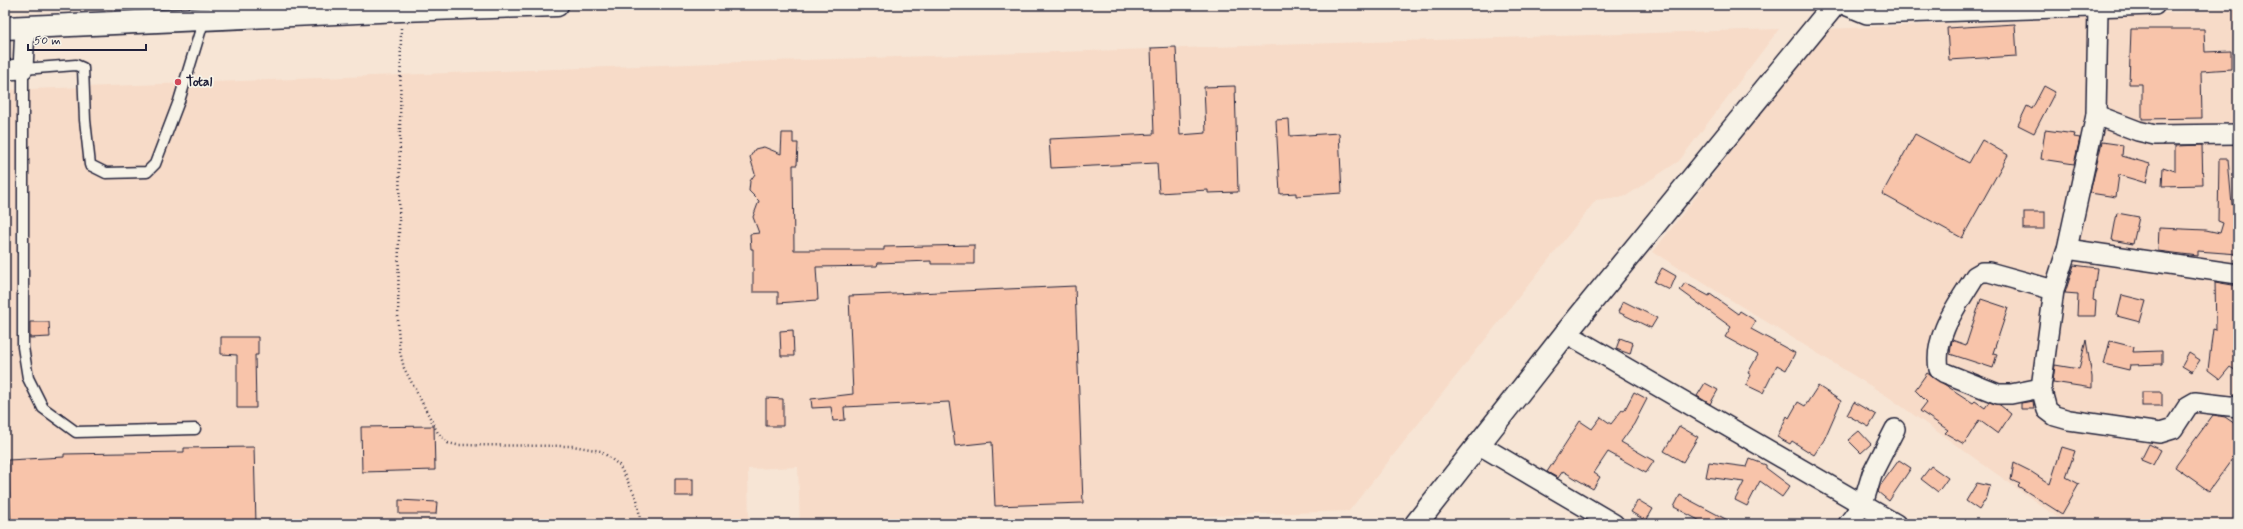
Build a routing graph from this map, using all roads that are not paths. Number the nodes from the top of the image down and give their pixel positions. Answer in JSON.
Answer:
{"nodes":[{"id":1,"x":557,"y":5,"type":"edge"},
{"id":2,"x":1834,"y":5,"type":"edge"},
{"id":3,"x":1845,"y":5,"type":"edge"},
{"id":4,"x":2155,"y":5,"type":"edge"},
{"id":5,"x":2098,"y":8,"type":"junction"},
{"id":6,"x":204,"y":19,"type":"junction"},
{"id":7,"x":15,"y":28,"type":"edge"},
{"id":8,"x":14,"y":70,"type":"edge"},
{"id":9,"x":2096,"y":115,"type":"junction"},
{"id":10,"x":2238,"y":134,"type":"edge"},
{"id":11,"x":2067,"y":249,"type":"junction"},
{"id":12,"x":2238,"y":274,"type":"edge"},
{"id":13,"x":2054,"y":290,"type":"junction"},
{"id":14,"x":1566,"y":333,"type":"junction"},
{"id":15,"x":2041,"y":388,"type":"junction"},
{"id":16,"x":2238,"y":407,"type":"edge"},
{"id":17,"x":195,"y":429,"type":"dead end"},
{"id":18,"x":1895,"y":429,"type":"dead end"},
{"id":19,"x":1478,"y":444,"type":"junction"},
{"id":20,"x":1862,"y":504,"type":"junction"},
{"id":21,"x":1416,"y":524,"type":"edge"},
{"id":22,"x":1614,"y":524,"type":"edge"},
{"id":23,"x":1848,"y":524,"type":"edge"},
{"id":24,"x":1896,"y":524,"type":"edge"}],
"edges":[{"from":1,"to":6,"type":"main road"},
{"from":2,"to":14,"type":"main road"},
{"from":3,"to":5,"type":"street"},
{"from":4,"to":5,"type":"street"},
{"from":5,"to":9,"type":"street"},
{"from":6,"to":7,"type":"main road"},
{"from":6,"to":8,"type":"lane"},
{"from":7,"to":8,"type":"street"},
{"from":8,"to":17,"type":"lane"},
{"from":9,"to":10,"type":"street"},
{"from":9,"to":11,"type":"street"},
{"from":11,"to":12,"type":"street"},
{"from":11,"to":13,"type":"street"},
{"from":13,"to":15,"type":"street"},
{"from":13,"to":15,"type":"street"},
{"from":14,"to":19,"type":"main road"},
{"from":14,"to":20,"type":"street"},
{"from":15,"to":16,"type":"street"},
{"from":18,"to":20,"type":"street"},
{"from":19,"to":21,"type":"main road"},
{"from":19,"to":22,"type":"street"},
{"from":20,"to":23,"type":"street"},
{"from":20,"to":24,"type":"street"}]}
